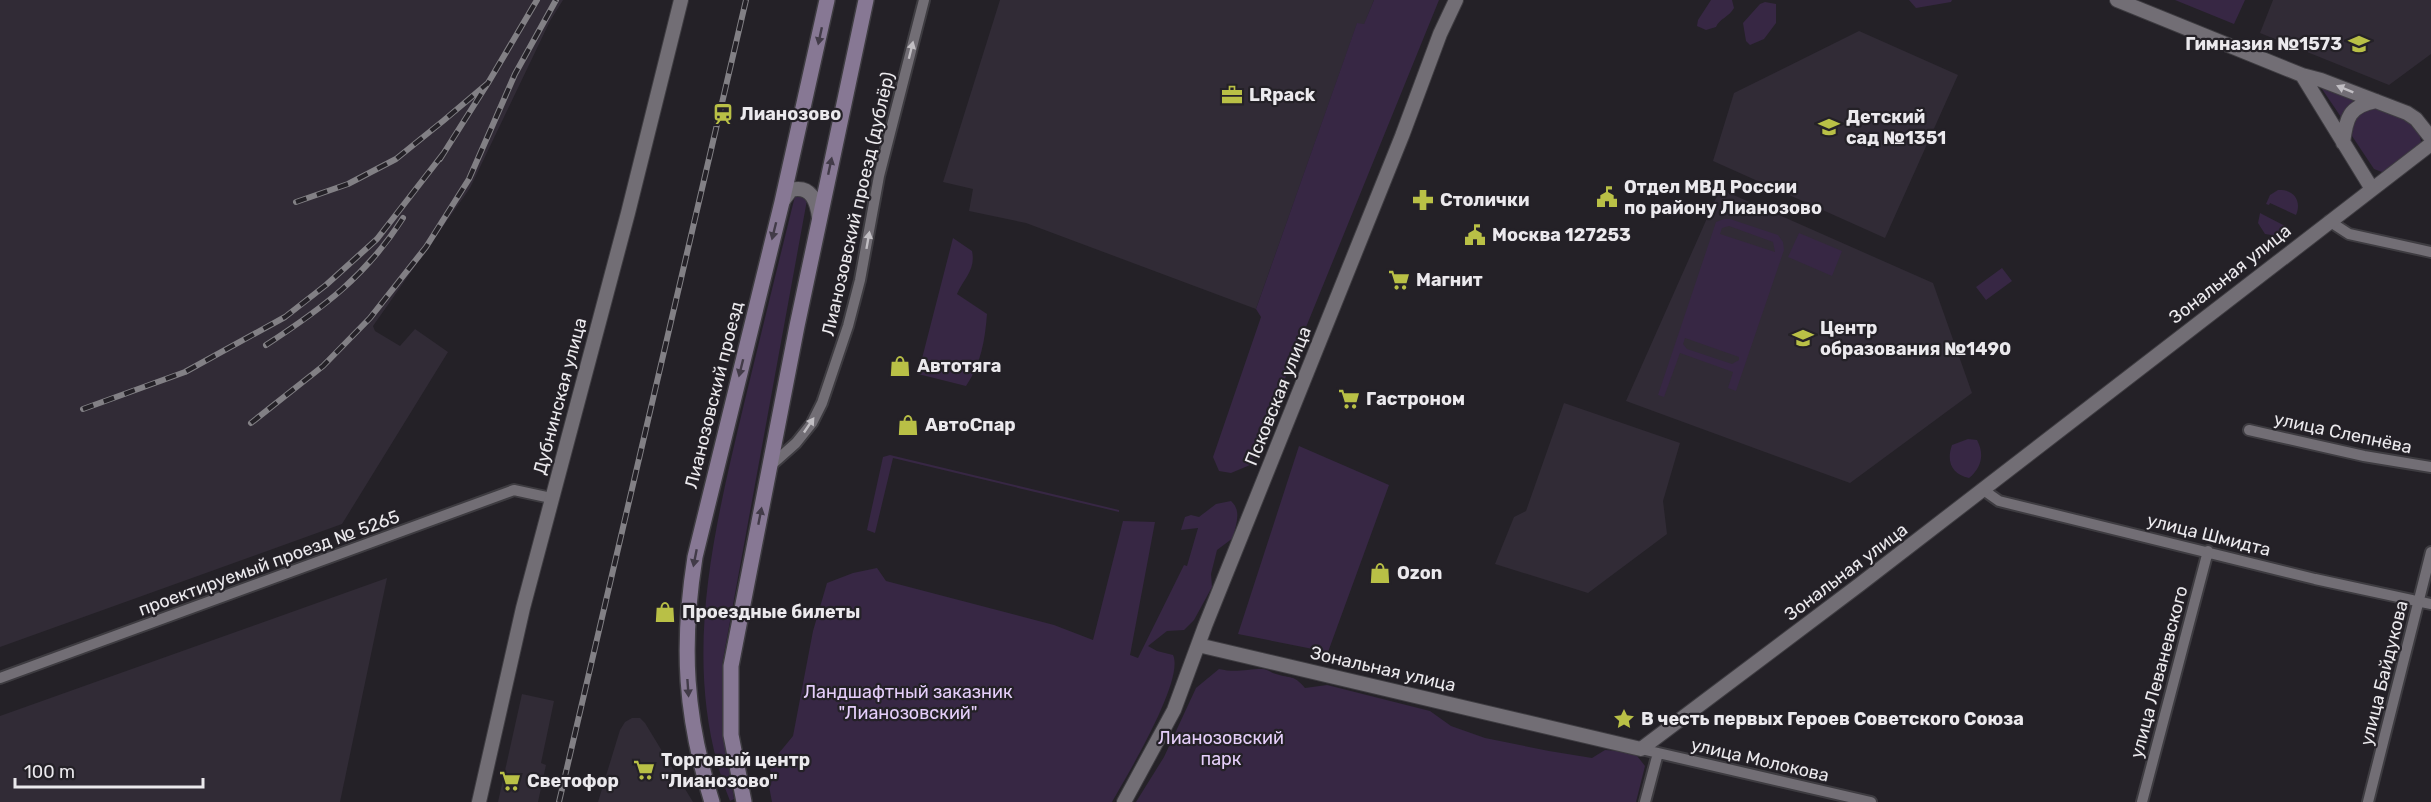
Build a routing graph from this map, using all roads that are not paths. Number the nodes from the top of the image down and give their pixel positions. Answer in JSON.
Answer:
{"nodes":[{"id":1,"x":681,"y":0,"type":"edge"},
{"id":2,"x":827,"y":0,"type":"edge"},
{"id":3,"x":866,"y":0,"type":"edge"},
{"id":4,"x":924,"y":0,"type":"edge"},
{"id":5,"x":1456,"y":0,"type":"edge"},
{"id":6,"x":2117,"y":0,"type":"edge"},
{"id":7,"x":2302,"y":75,"type":"junction"},
{"id":8,"x":2376,"y":101,"type":"junction"},
{"id":9,"x":2431,"y":138,"type":"edge"},
{"id":10,"x":2343,"y":143,"type":"junction"},
{"id":11,"x":2431,"y":144,"type":"edge"},
{"id":12,"x":2372,"y":189,"type":"junction"},
{"id":13,"x":782,"y":202,"type":"junction"},
{"id":14,"x":819,"y":220,"type":"junction"},
{"id":15,"x":2329,"y":221,"type":"junction"},
{"id":16,"x":2431,"y":252,"type":"edge"},
{"id":17,"x":2249,"y":430,"type":"dead end"},
{"id":18,"x":769,"y":467,"type":"junction"},
{"id":19,"x":2431,"y":467,"type":"edge"},
{"id":20,"x":1982,"y":489,"type":"junction"},
{"id":21,"x":551,"y":498,"type":"junction"},
{"id":22,"x":2208,"y":551,"type":"junction"},
{"id":23,"x":2431,"y":552,"type":"edge"},
{"id":24,"x":2425,"y":602,"type":"edge"},
{"id":25,"x":1198,"y":645,"type":"junction"},
{"id":26,"x":0,"y":678,"type":"edge"},
{"id":27,"x":1641,"y":749,"type":"junction"},
{"id":28,"x":1658,"y":753,"type":"junction"},
{"id":29,"x":479,"y":802,"type":"edge"},
{"id":30,"x":712,"y":802,"type":"edge"},
{"id":31,"x":744,"y":802,"type":"edge"},
{"id":32,"x":1124,"y":802,"type":"edge"},
{"id":33,"x":1645,"y":802,"type":"edge"},
{"id":34,"x":1872,"y":802,"type":"edge"},
{"id":35,"x":2142,"y":802,"type":"edge"},
{"id":36,"x":2368,"y":802,"type":"edge"}],
"edges":[{"from":1,"to":21,"type":"street","name":"Дубнинская улица"},
{"from":2,"to":13,"type":"main road","name":"Лианозовский проезд","one_way":true},
{"from":14,"to":3,"type":"main road","one_way":true},
{"from":18,"to":4,"type":"street","name":"Лианозовский проезд (дублёр)","one_way":true},
{"from":5,"to":25,"type":"street","name":"Псковская улица"},
{"from":6,"to":7,"type":"street"},
{"from":8,"to":7,"type":"street","one_way":true},
{"from":7,"to":10,"type":"street"},
{"from":8,"to":9,"type":"street"},
{"from":8,"to":10,"type":"street"},
{"from":10,"to":12,"type":"street"},
{"from":11,"to":12,"type":"street","name":"Зональная улица"},
{"from":12,"to":15,"type":"street","name":"Зональная улица"},
{"from":13,"to":14,"type":"street"},
{"from":13,"to":30,"type":"main road","name":"Лианозовский проезд","one_way":true},
{"from":14,"to":18,"type":"main road"},
{"from":15,"to":16,"type":"street"},
{"from":15,"to":20,"type":"street","name":"Зональная улица"},
{"from":17,"to":19,"type":"street","name":"улица Слепнёва"},
{"from":31,"to":18,"type":"main road","one_way":true},
{"from":20,"to":22,"type":"street","name":"улица Шмидта"},
{"from":20,"to":27,"type":"street","name":"Зональная улица"},
{"from":21,"to":26,"type":"street","name":"проектируемый проезд № 5265"},
{"from":21,"to":29,"type":"street","name":"Дубнинская улица"},
{"from":22,"to":24,"type":"street","name":"улица Шмидта"},
{"from":22,"to":35,"type":"street","name":"улица Леваневского"},
{"from":23,"to":24,"type":"street","name":"улица Байдукова"},
{"from":24,"to":36,"type":"street","name":"улица Байдукова"},
{"from":25,"to":27,"type":"street","name":"Зональная улица"},
{"from":25,"to":32,"type":"street","name":"Псковская улица"},
{"from":27,"to":28,"type":"street","name":"улица Молокова"},
{"from":28,"to":33,"type":"street"},
{"from":28,"to":34,"type":"street","name":"улица Молокова"}]}
